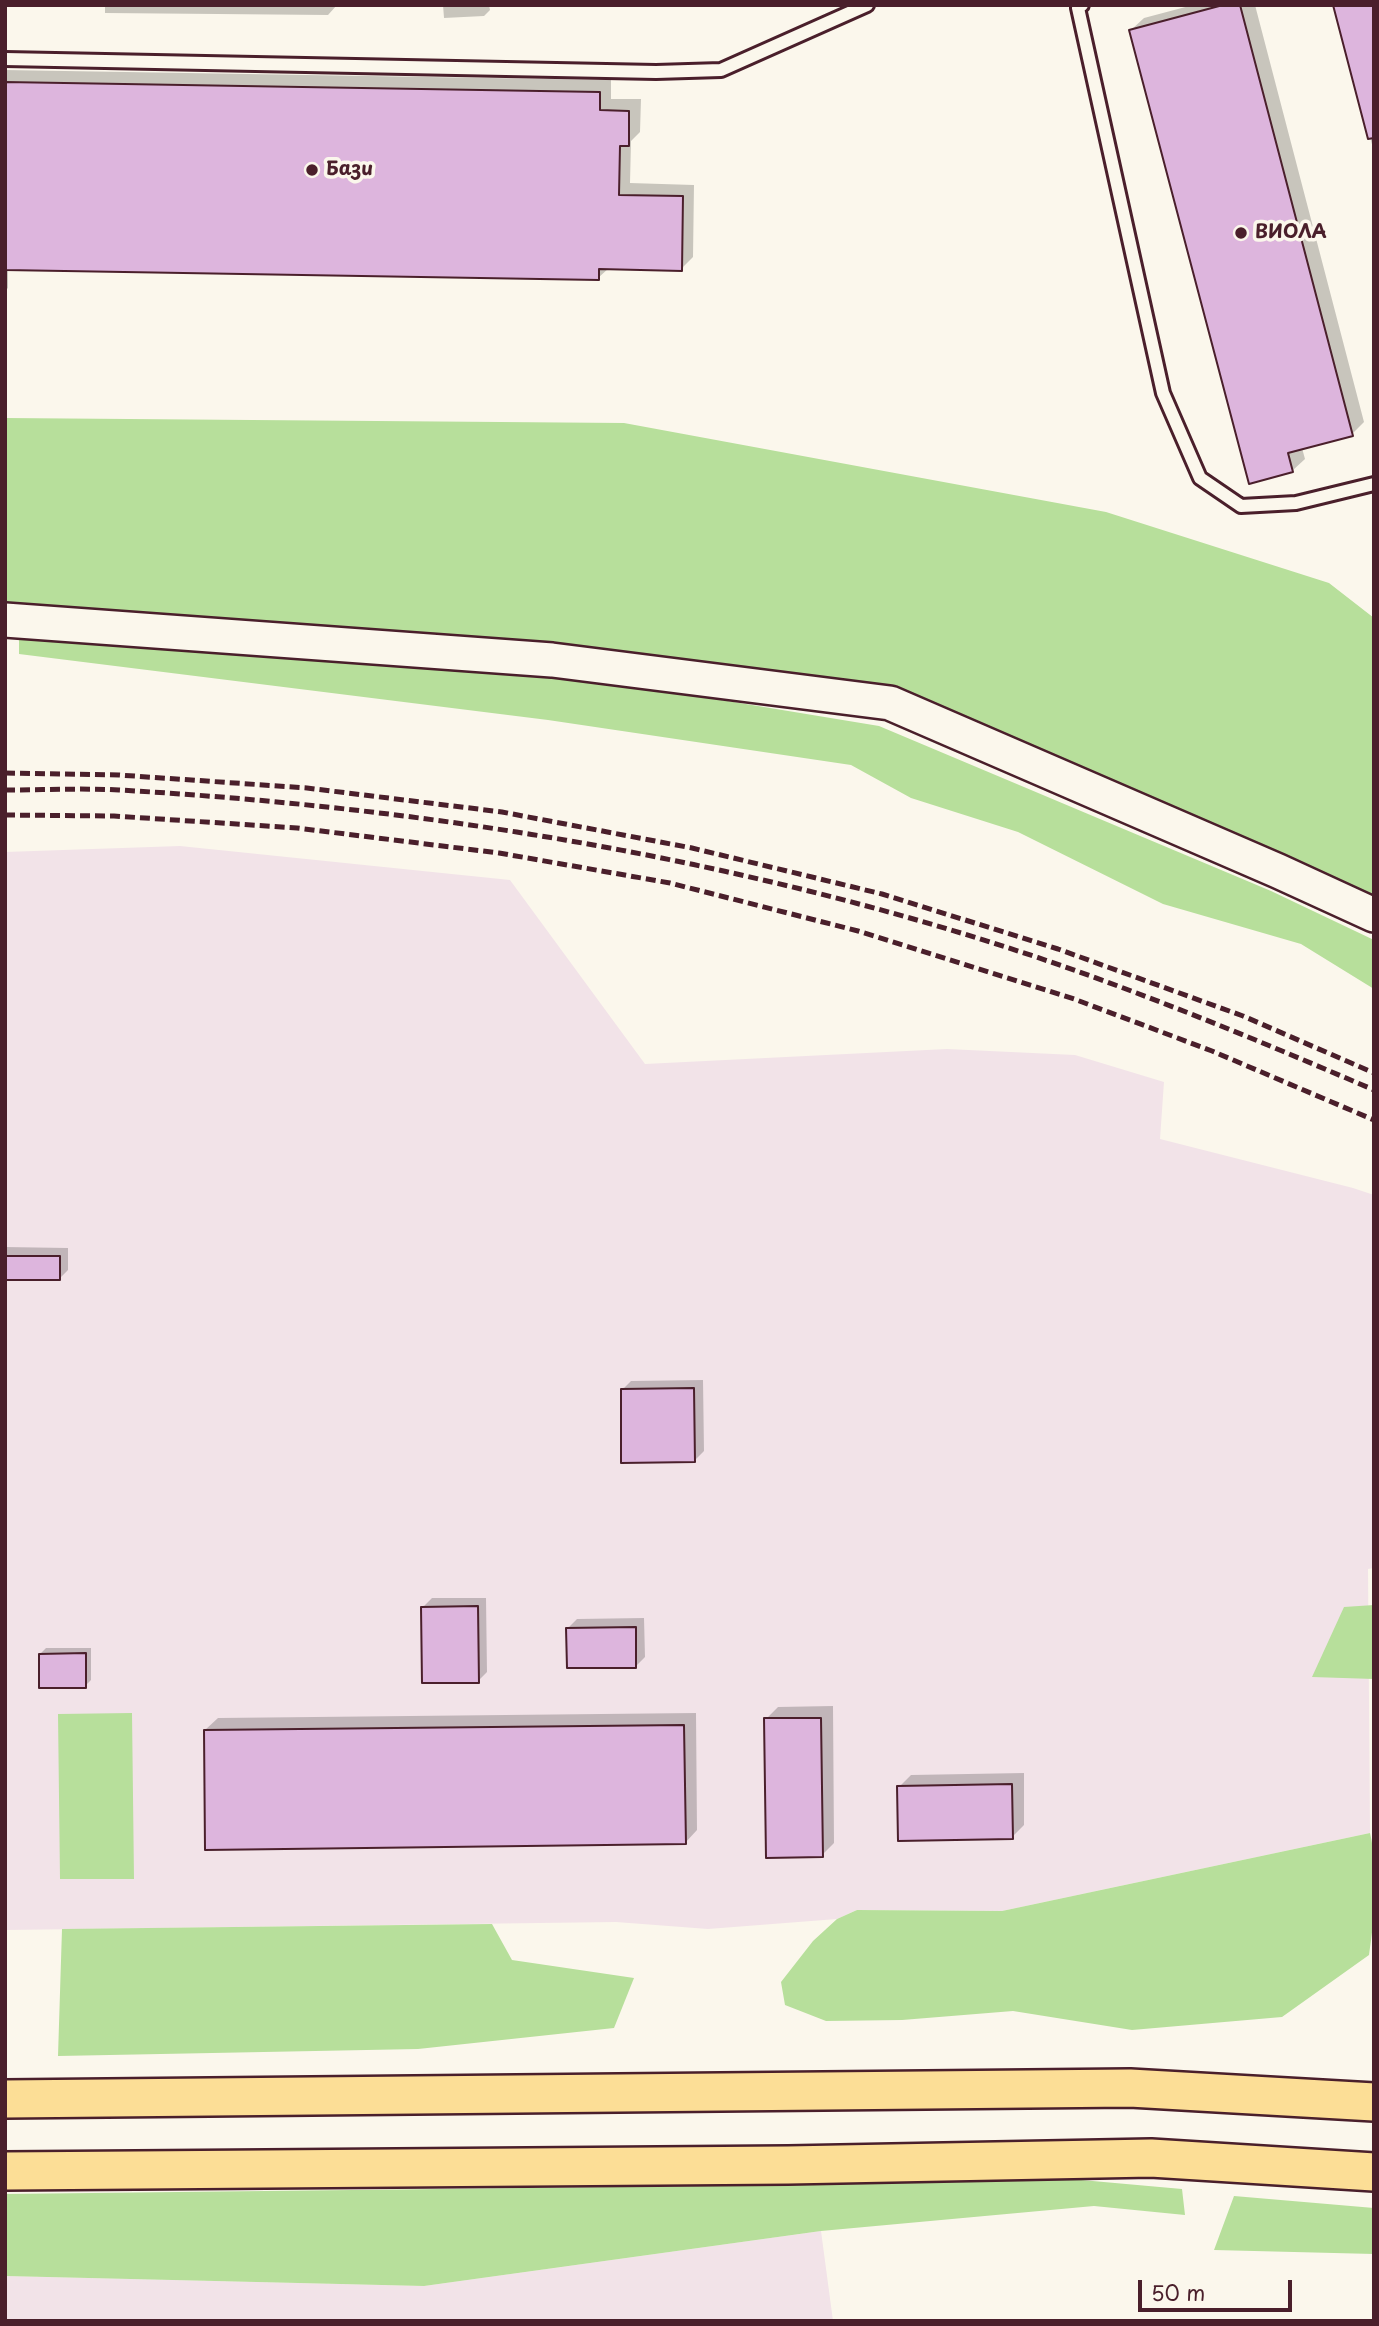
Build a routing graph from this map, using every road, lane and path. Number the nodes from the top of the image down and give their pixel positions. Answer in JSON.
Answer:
{"nodes":[{"id":1,"x":867,"y":5,"type":"edge"},
{"id":2,"x":1082,"y":5,"type":"edge"},
{"id":3,"x":5,"y":59,"type":"edge"},
{"id":4,"x":1374,"y":484,"type":"edge"},
{"id":5,"x":5,"y":620,"type":"edge"},
{"id":6,"x":1374,"y":915,"type":"edge"},
{"id":7,"x":5,"y":2099,"type":"edge"},
{"id":8,"x":1374,"y":2102,"type":"edge"},
{"id":9,"x":5,"y":2171,"type":"edge"},
{"id":10,"x":1374,"y":2172,"type":"edge"}],
"edges":[{"from":1,"to":3,"type":"lane"},
{"from":2,"to":4,"type":"lane"},
{"from":5,"to":6,"type":"street"},
{"from":7,"to":8,"type":"main road"},
{"from":9,"to":10,"type":"main road"}]}
